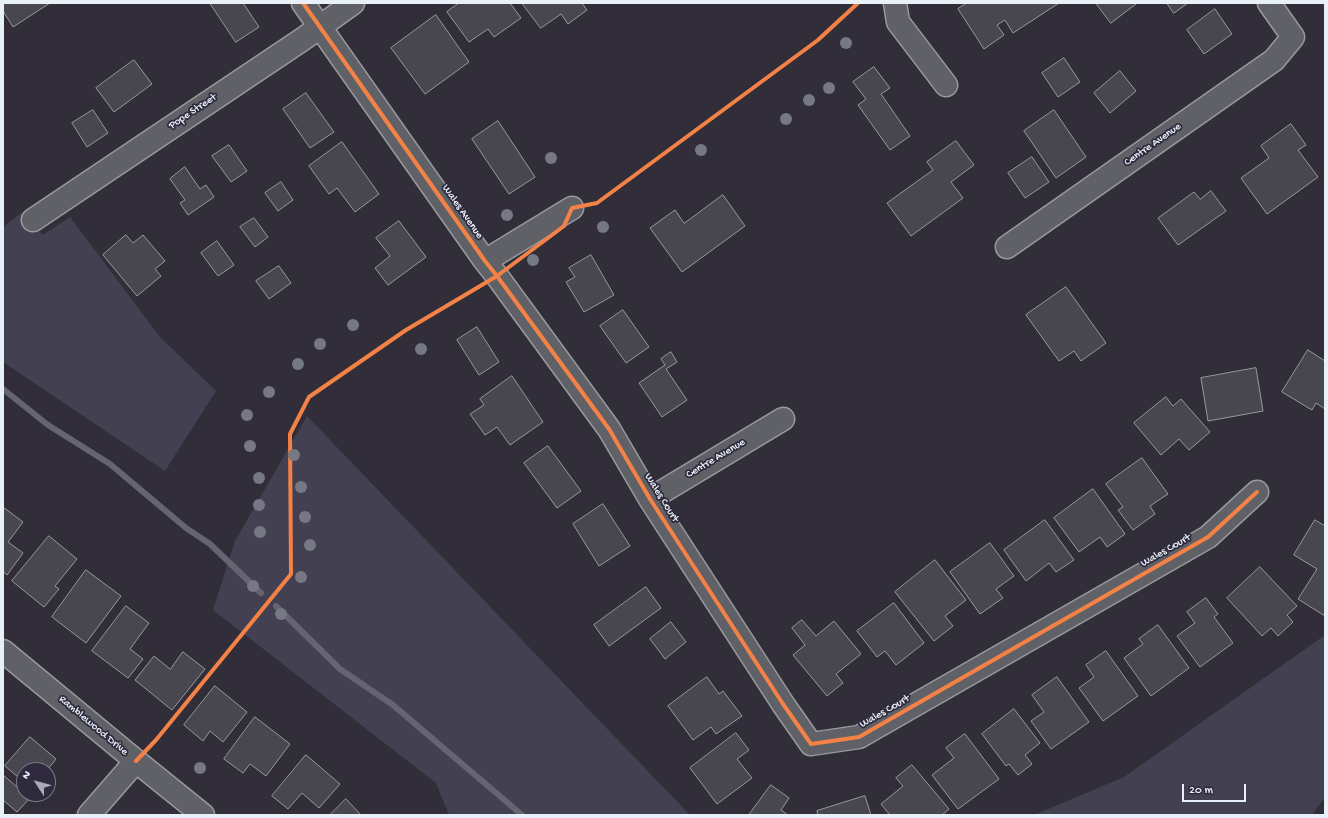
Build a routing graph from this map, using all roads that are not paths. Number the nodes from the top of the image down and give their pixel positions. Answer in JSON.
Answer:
{"nodes":[{"id":1,"x":303,"y":3,"type":"edge"},
{"id":2,"x":353,"y":3,"type":"edge"},
{"id":3,"x":895,"y":3,"type":"edge"},
{"id":4,"x":1269,"y":3,"type":"edge"},
{"id":5,"x":320,"y":26,"type":"junction"},
{"id":6,"x":946,"y":85,"type":"dead end"},
{"id":7,"x":572,"y":208,"type":"dead end"},
{"id":8,"x":33,"y":220,"type":"dead end"},
{"id":9,"x":1008,"y":246,"type":"dead end"},
{"id":10,"x":485,"y":261,"type":"junction"},
{"id":11,"x":783,"y":419,"type":"dead end"},
{"id":12,"x":609,"y":429,"type":"joint"},
{"id":13,"x":1257,"y":492,"type":"dead end"},
{"id":14,"x":650,"y":499,"type":"junction"},
{"id":15,"x":3,"y":651,"type":"edge"},
{"id":16,"x":136,"y":761,"type":"junction"},
{"id":17,"x":90,"y":815,"type":"edge"},
{"id":18,"x":203,"y":815,"type":"edge"}],
"edges":[{"from":1,"to":5,"type":"street","name":"Wales Avenue"},
{"from":2,"to":5,"type":"street","name":"Pope Street"},
{"from":3,"to":6,"type":"street"},
{"from":4,"to":9,"type":"street","name":"Centre Avenue"},
{"from":5,"to":8,"type":"street","name":"Pope Street"},
{"from":5,"to":10,"type":"street","name":"Wales Avenue"},
{"from":7,"to":10,"type":"street"},
{"from":10,"to":12,"type":"street","name":"Wales Avenue"},
{"from":11,"to":14,"type":"street","name":"Centre Avenue"},
{"from":12,"to":14,"type":"street","name":"Wales Court"},
{"from":13,"to":14,"type":"street","name":"Wales Court"},
{"from":15,"to":16,"type":"street","name":"Ramblewood Drive"},
{"from":16,"to":17,"type":"street"},
{"from":16,"to":18,"type":"street","name":"Ramblewood Drive"}]}
